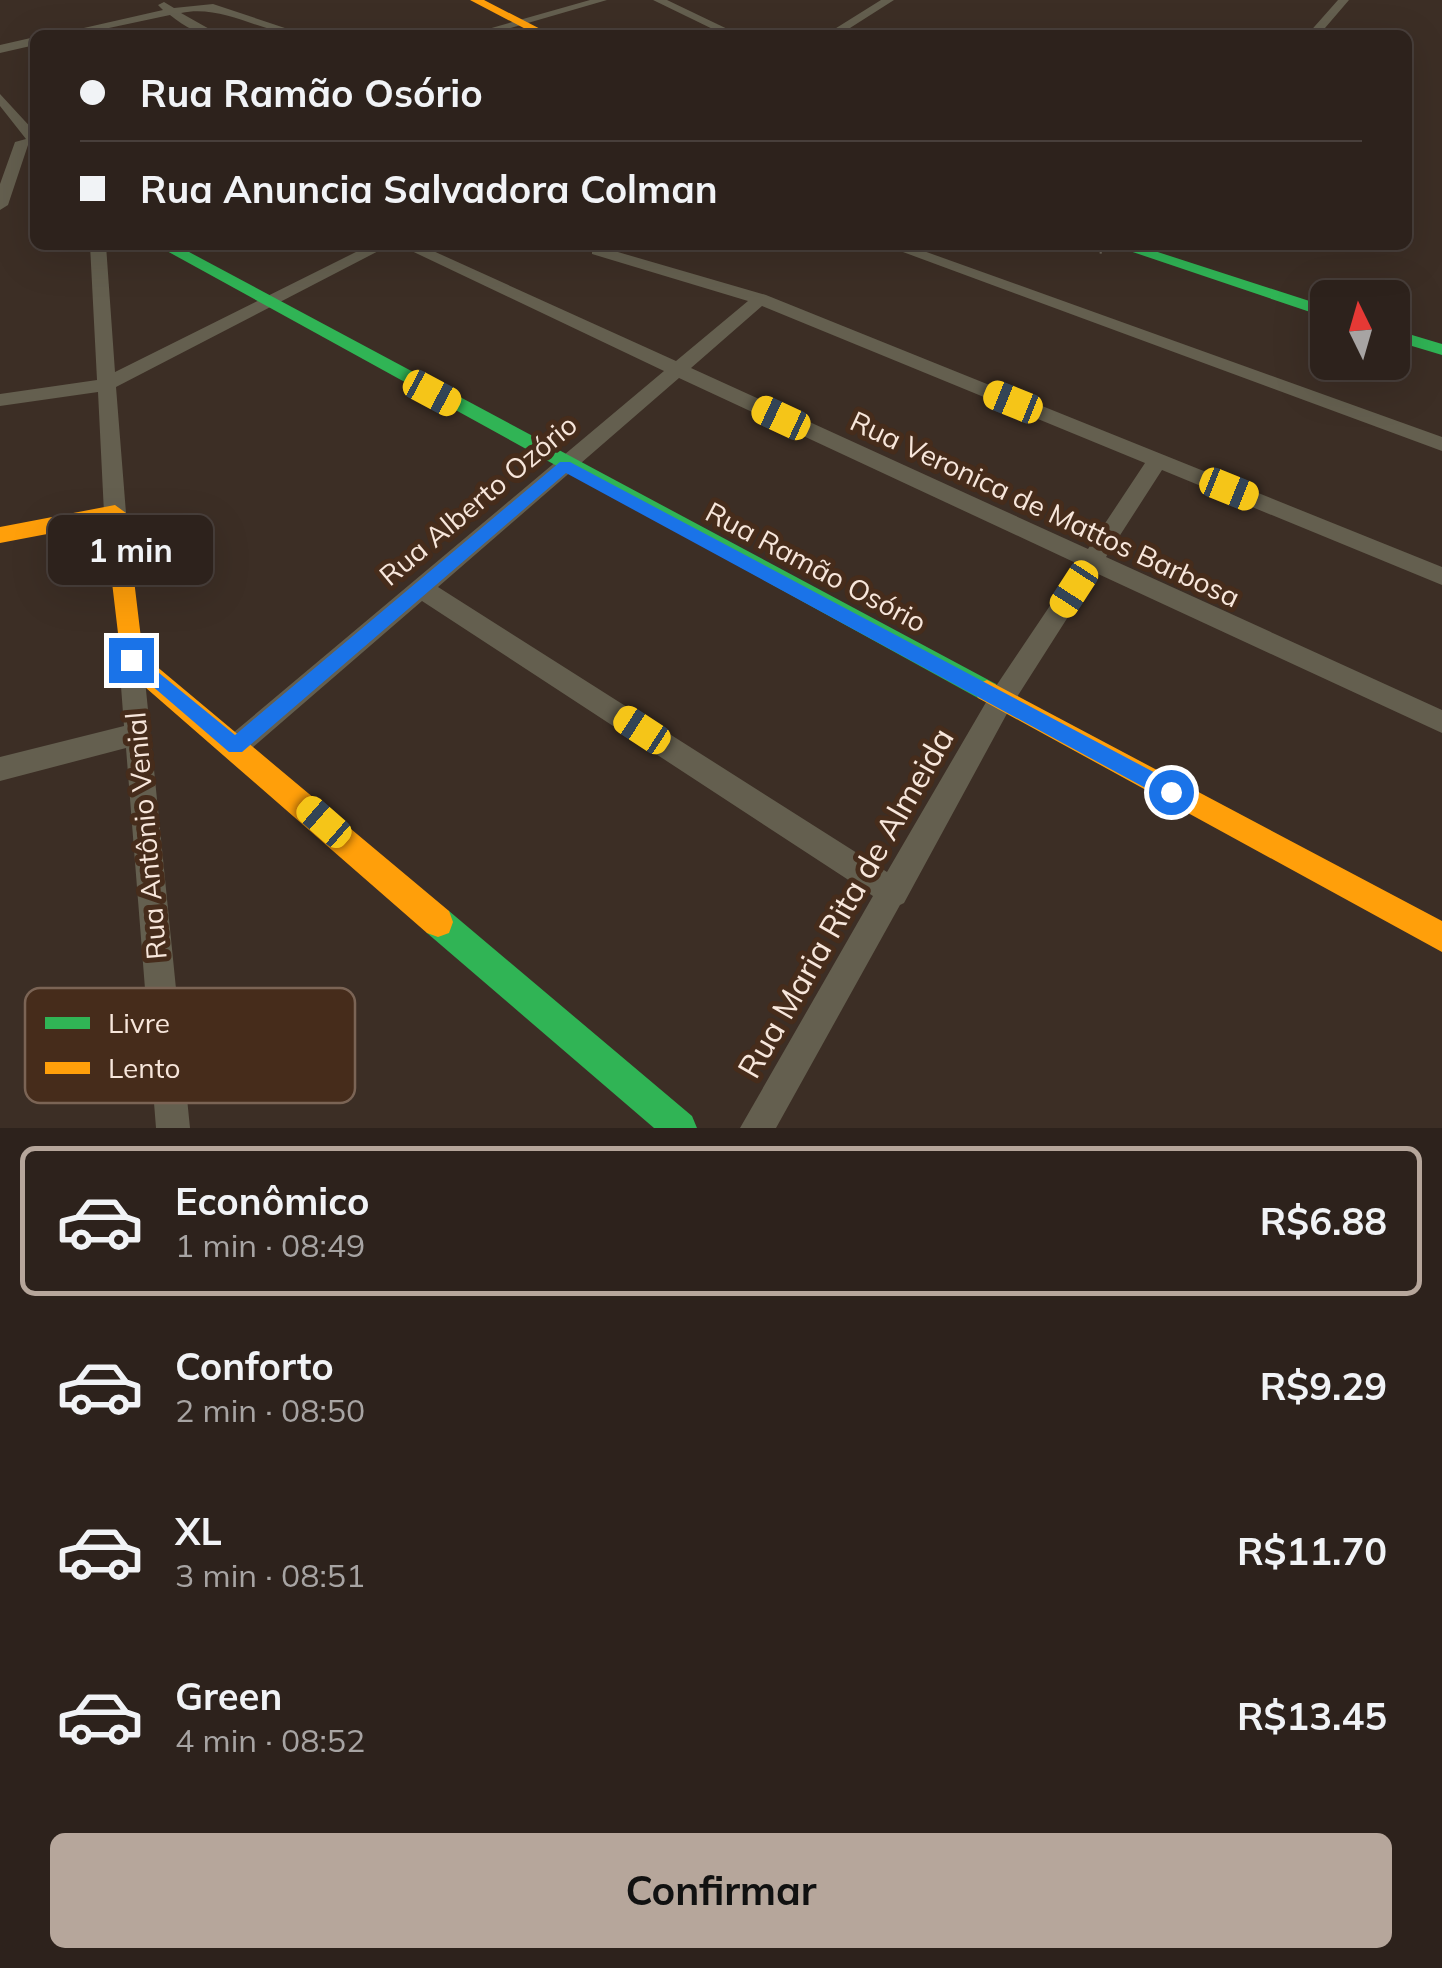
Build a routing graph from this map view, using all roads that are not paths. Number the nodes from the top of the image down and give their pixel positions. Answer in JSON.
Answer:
{"nodes":[{"id":1,"x":157,"y":0,"type":"edge"},
{"id":2,"x":475,"y":0,"type":"edge"},
{"id":3,"x":602,"y":0,"type":"edge"},
{"id":4,"x":658,"y":0,"type":"edge"},
{"id":5,"x":889,"y":0,"type":"edge"},
{"id":6,"x":1344,"y":0,"type":"edge"},
{"id":7,"x":168,"y":9,"type":"junction"},
{"id":8,"x":515,"y":20,"type":"junction"},
{"id":9,"x":80,"y":30,"type":"edge"},
{"id":10,"x":202,"y":30,"type":"edge"},
{"id":11,"x":284,"y":30,"type":"edge"},
{"id":12,"x":486,"y":30,"type":"edge"},
{"id":13,"x":536,"y":30,"type":"edge"},
{"id":14,"x":723,"y":30,"type":"edge"},
{"id":15,"x":838,"y":30,"type":"edge"},
{"id":16,"x":1318,"y":30,"type":"edge"},
{"id":17,"x":30,"y":42,"type":"edge"},
{"id":18,"x":0,"y":49,"type":"edge"},
{"id":19,"x":0,"y":98,"type":"edge"},
{"id":20,"x":30,"y":141,"type":"edge"},
{"id":21,"x":0,"y":145,"type":"edge"},
{"id":22,"x":0,"y":205,"type":"edge"},
{"id":23,"x":98,"y":250,"type":"edge"},
{"id":24,"x":173,"y":250,"type":"edge"},
{"id":25,"x":372,"y":250,"type":"edge"},
{"id":26,"x":418,"y":250,"type":"edge"},
{"id":27,"x":906,"y":250,"type":"edge"},
{"id":28,"x":1140,"y":250,"type":"edge"},
{"id":29,"x":598,"y":251,"type":"dead end"},
{"id":30,"x":760,"y":299,"type":"junction"},
{"id":31,"x":267,"y":303,"type":"junction"},
{"id":32,"x":1310,"y":307,"type":"edge"},
{"id":33,"x":1410,"y":340,"type":"edge"},
{"id":34,"x":1442,"y":350,"type":"edge"},
{"id":35,"x":677,"y":370,"type":"junction"},
{"id":36,"x":105,"y":385,"type":"junction"},
{"id":37,"x":0,"y":400,"type":"edge"},
{"id":38,"x":1442,"y":444,"type":"edge"},
{"id":39,"x":1158,"y":460,"type":"junction"},
{"id":40,"x":565,"y":466,"type":"junction"},
{"id":41,"x":115,"y":513,"type":"junction"},
{"id":42,"x":0,"y":535,"type":"edge"},
{"id":43,"x":1092,"y":561,"type":"junction"},
{"id":44,"x":1442,"y":576,"type":"edge"},
{"id":45,"x":422,"y":588,"type":"junction"},
{"id":46,"x":131,"y":660,"type":"junction"},
{"id":47,"x":1002,"y":700,"type":"junction"},
{"id":48,"x":1442,"y":722,"type":"edge"},
{"id":49,"x":137,"y":734,"type":"junction"},
{"id":50,"x":236,"y":746,"type":"junction"},
{"id":51,"x":0,"y":768,"type":"edge"},
{"id":52,"x":894,"y":893,"type":"junction"},
{"id":53,"x":1442,"y":937,"type":"edge"},
{"id":54,"x":160,"y":988,"type":"edge"},
{"id":55,"x":170,"y":1103,"type":"edge"},
{"id":56,"x":172,"y":1128,"type":"edge"},
{"id":57,"x":680,"y":1128,"type":"edge"},
{"id":58,"x":756,"y":1128,"type":"edge"}],
"edges":[{"from":1,"to":7,"type":"street"},
{"from":2,"to":8,"type":"street"},
{"from":3,"to":8,"type":"street"},
{"from":4,"to":14,"type":"street"},
{"from":5,"to":15,"type":"street"},
{"from":6,"to":16,"type":"street"},
{"from":7,"to":9,"type":"street"},
{"from":7,"to":10,"type":"street"},
{"from":7,"to":11,"type":"street"},
{"from":8,"to":12,"type":"street"},
{"from":8,"to":13,"type":"street"},
{"from":17,"to":18,"type":"street"},
{"from":19,"to":20,"type":"street"},
{"from":20,"to":21,"type":"street"},
{"from":20,"to":22,"type":"street"},
{"from":23,"to":36,"type":"street","name":"Rua Antônio Venial"},
{"from":24,"to":31,"type":"street","name":"Rua Ramão Osório"},
{"from":25,"to":31,"type":"street"},
{"from":26,"to":35,"type":"street","name":"Rua Veronica de Mattos Barbosa"},
{"from":27,"to":38,"type":"street"},
{"from":28,"to":32,"type":"street"},
{"from":29,"to":30,"type":"street"},
{"from":30,"to":35,"type":"street","name":"Rua Alberto Ozório"},
{"from":30,"to":39,"type":"street"},
{"from":31,"to":36,"type":"street"},
{"from":31,"to":40,"type":"street","name":"Rua Ramão Osório"},
{"from":33,"to":34,"type":"street"},
{"from":35,"to":40,"type":"street","name":"Rua Alberto Ozório"},
{"from":35,"to":43,"type":"street","name":"Rua Veronica de Mattos Barbosa"},
{"from":36,"to":37,"type":"street"},
{"from":36,"to":41,"type":"street","name":"Rua Antônio Venial"},
{"from":39,"to":43,"type":"street","name":"Rua Maria Rita de Almeida"},
{"from":39,"to":44,"type":"street"},
{"from":40,"to":45,"type":"street","name":"Rua Alberto Ozório"},
{"from":40,"to":47,"type":"street","name":"Rua Ramão Osório"},
{"from":41,"to":42,"type":"street"},
{"from":41,"to":46,"type":"street","name":"Rua Antônio Venial"},
{"from":43,"to":47,"type":"street","name":"Rua Maria Rita de Almeida"},
{"from":43,"to":48,"type":"street","name":"Rua Veronica de Mattos Barbosa"},
{"from":45,"to":50,"type":"street","name":"Rua Alberto Ozório"},
{"from":45,"to":52,"type":"street"},
{"from":46,"to":49,"type":"street","name":"Rua Antônio Venial"},
{"from":46,"to":50,"type":"street"},
{"from":47,"to":52,"type":"street","name":"Rua Maria Rita de Almeida"},
{"from":47,"to":53,"type":"street","name":"Rua Ramão Osório"},
{"from":49,"to":51,"type":"street"},
{"from":49,"to":54,"type":"street","name":"Rua Antônio Venial"},
{"from":50,"to":57,"type":"street"},
{"from":52,"to":58,"type":"street","name":"Rua Maria Rita de Almeida"},
{"from":55,"to":56,"type":"street","name":"Rua Antônio Venial"}]}
